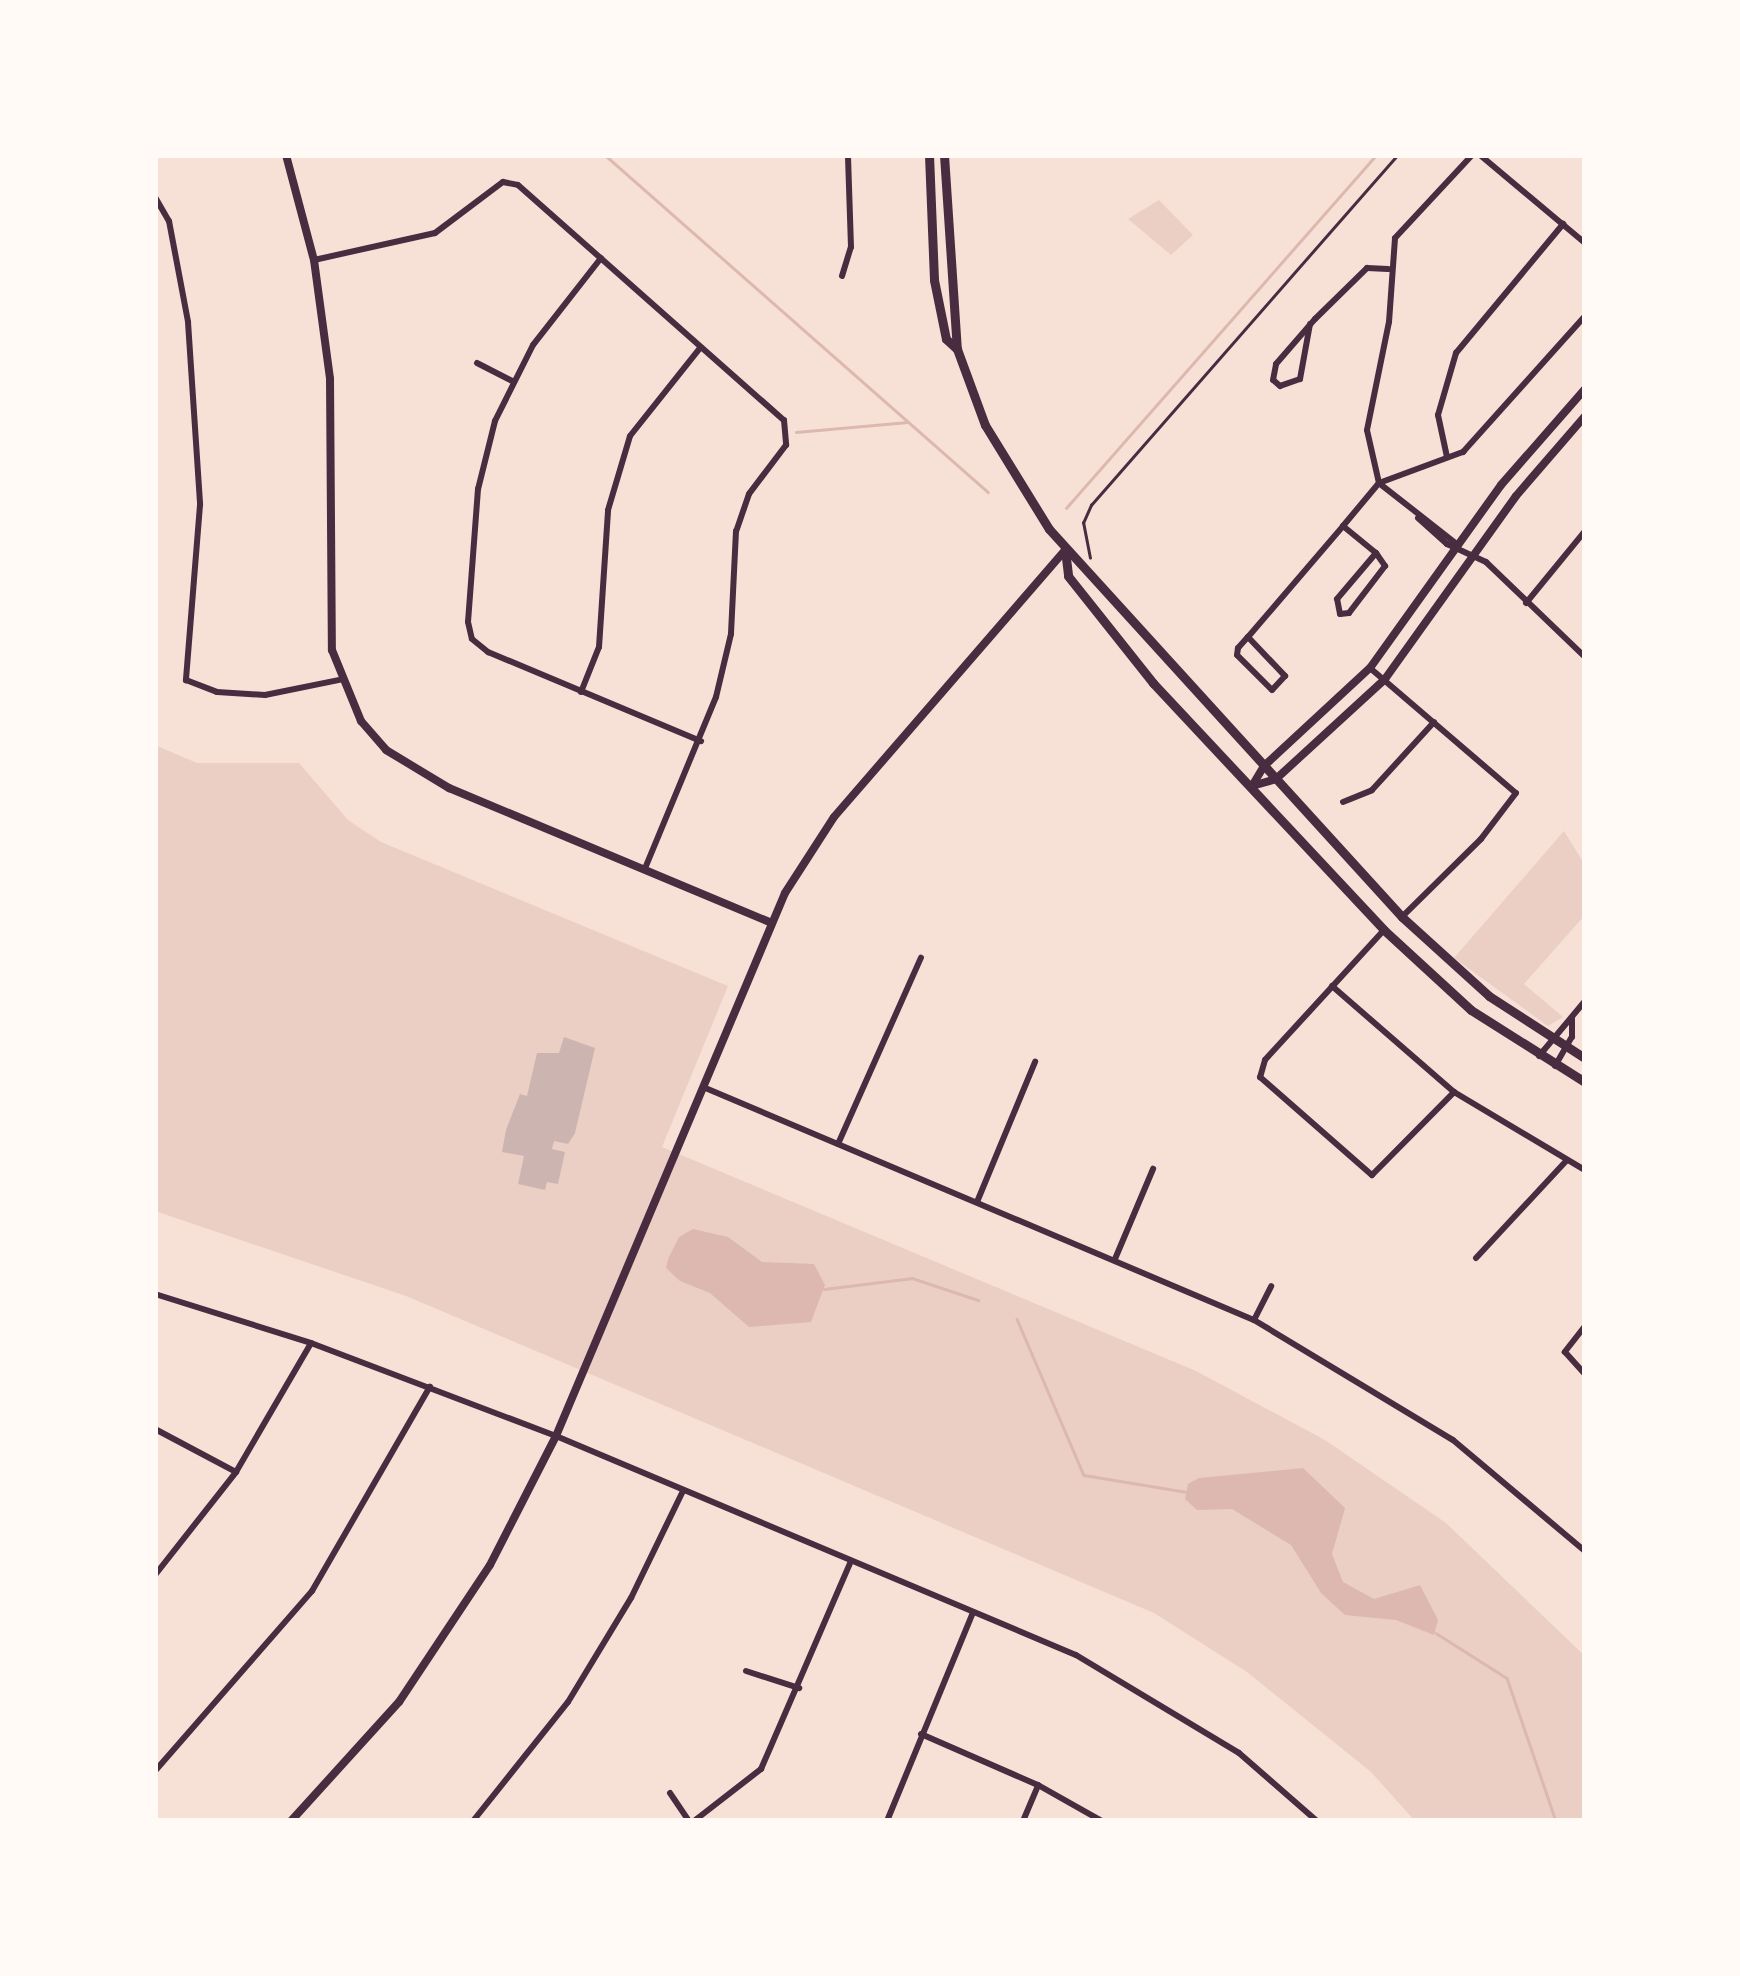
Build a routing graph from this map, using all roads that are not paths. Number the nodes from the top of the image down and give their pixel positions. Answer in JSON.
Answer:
{"nodes":[{"id":1,"x":286,"y":155,"type":"edge"},
{"id":2,"x":848,"y":155,"type":"edge"},
{"id":3,"x":929,"y":155,"type":"edge"},
{"id":4,"x":944,"y":155,"type":"edge"},
{"id":5,"x":1472,"y":155,"type":"edge"},
{"id":6,"x":1480,"y":155,"type":"edge"},
{"id":7,"x":155,"y":197,"type":"edge"},
{"id":8,"x":1563,"y":224,"type":"junction"},
{"id":9,"x":947,"y":236,"type":"junction"},
{"id":10,"x":932,"y":238,"type":"junction"},
{"id":11,"x":1585,"y":243,"type":"edge"},
{"id":12,"x":601,"y":258,"type":"junction"},
{"id":13,"x":314,"y":260,"type":"junction"},
{"id":14,"x":1388,"y":269,"type":"junction"},
{"id":15,"x":842,"y":276,"type":"dead end"},
{"id":16,"x":1585,"y":316,"type":"edge"},
{"id":17,"x":1310,"y":324,"type":"junction"},
{"id":18,"x":700,"y":348,"type":"junction"},
{"id":19,"x":957,"y":349,"type":"junction"},
{"id":20,"x":477,"y":363,"type":"dead end"},
{"id":21,"x":512,"y":381,"type":"junction"},
{"id":22,"x":1585,"y":389,"type":"edge"},
{"id":23,"x":1585,"y":416,"type":"edge"},
{"id":24,"x":1447,"y":457,"type":"junction"},
{"id":25,"x":1378,"y":483,"type":"junction"},
{"id":26,"x":1343,"y":526,"type":"junction"},
{"id":27,"x":1585,"y":531,"type":"edge"},
{"id":28,"x":1458,"y":544,"type":"junction"},
{"id":29,"x":1065,"y":550,"type":"junction"},
{"id":30,"x":1376,"y":553,"type":"junction"},
{"id":31,"x":1474,"y":553,"type":"junction"},
{"id":32,"x":1526,"y":603,"type":"junction"},
{"id":33,"x":1248,"y":636,"type":"junction"},
{"id":34,"x":1585,"y":657,"type":"edge"},
{"id":35,"x":1370,"y":668,"type":"junction"},
{"id":36,"x":1384,"y":679,"type":"junction"},
{"id":37,"x":340,"y":680,"type":"junction"},
{"id":38,"x":581,"y":692,"type":"junction"},
{"id":39,"x":1434,"y":722,"type":"junction"},
{"id":40,"x":701,"y":741,"type":"junction"},
{"id":41,"x":1264,"y":766,"type":"junction"},
{"id":42,"x":1276,"y":778,"type":"junction"},
{"id":43,"x":1252,"y":786,"type":"junction"},
{"id":44,"x":1344,"y":802,"type":"dead end"},
{"id":45,"x":645,"y":868,"type":"junction"},
{"id":46,"x":1402,"y":917,"type":"junction"},
{"id":47,"x":770,"y":922,"type":"junction"},
{"id":48,"x":1384,"y":930,"type":"junction"},
{"id":49,"x":921,"y":958,"type":"dead end"},
{"id":50,"x":1332,"y":986,"type":"junction"},
{"id":51,"x":1585,"y":1001,"type":"edge"},
{"id":52,"x":1572,"y":1017,"type":"junction"},
{"id":53,"x":1550,"y":1038,"type":"junction"},
{"id":54,"x":1566,"y":1047,"type":"junction"},
{"id":55,"x":1538,"y":1057,"type":"junction"},
{"id":56,"x":1585,"y":1058,"type":"edge"},
{"id":57,"x":1035,"y":1062,"type":"dead end"},
{"id":58,"x":1555,"y":1066,"type":"junction"},
{"id":59,"x":1585,"y":1082,"type":"edge"},
{"id":60,"x":701,"y":1087,"type":"junction"},
{"id":61,"x":1454,"y":1092,"type":"junction"},
{"id":62,"x":838,"y":1144,"type":"junction"},
{"id":63,"x":1566,"y":1161,"type":"junction"},
{"id":64,"x":1153,"y":1168,"type":"dead end"},
{"id":65,"x":1585,"y":1170,"type":"edge"},
{"id":66,"x":977,"y":1202,"type":"junction"},
{"id":67,"x":1476,"y":1258,"type":"dead end"},
{"id":68,"x":1115,"y":1259,"type":"junction"},
{"id":69,"x":1271,"y":1286,"type":"dead end"},
{"id":70,"x":155,"y":1294,"type":"edge"},
{"id":71,"x":1254,"y":1320,"type":"junction"},
{"id":72,"x":1585,"y":1326,"type":"edge"},
{"id":73,"x":311,"y":1343,"type":"junction"},
{"id":74,"x":1585,"y":1374,"type":"edge"},
{"id":75,"x":430,"y":1388,"type":"junction"},
{"id":76,"x":155,"y":1429,"type":"edge"},
{"id":77,"x":556,"y":1436,"type":"junction"},
{"id":78,"x":236,"y":1472,"type":"junction"},
{"id":79,"x":683,"y":1491,"type":"junction"},
{"id":80,"x":1585,"y":1551,"type":"edge"},
{"id":81,"x":851,"y":1561,"type":"junction"},
{"id":82,"x":155,"y":1576,"type":"edge"},
{"id":83,"x":974,"y":1612,"type":"junction"},
{"id":84,"x":746,"y":1671,"type":"dead end"},
{"id":85,"x":799,"y":1688,"type":"junction"},
{"id":86,"x":920,"y":1734,"type":"junction"},
{"id":87,"x":155,"y":1772,"type":"edge"},
{"id":88,"x":1038,"y":1785,"type":"junction"},
{"id":89,"x":670,"y":1793,"type":"dead end"},
{"id":90,"x":290,"y":1821,"type":"edge"},
{"id":91,"x":473,"y":1821,"type":"edge"},
{"id":92,"x":691,"y":1821,"type":"edge"},
{"id":93,"x":887,"y":1821,"type":"edge"},
{"id":94,"x":1023,"y":1821,"type":"edge"},
{"id":95,"x":1102,"y":1821,"type":"edge"},
{"id":96,"x":1318,"y":1821,"type":"edge"}],
"edges":[{"from":1,"to":13,"type":"street"},
{"from":2,"to":15,"type":"street"},
{"from":3,"to":10,"type":"main road"},
{"from":4,"to":9,"type":"main road"},
{"from":5,"to":14,"type":"street"},
{"from":6,"to":8,"type":"street"},
{"from":7,"to":37,"type":"street"},
{"from":8,"to":11,"type":"street"},
{"from":8,"to":24,"type":"street"},
{"from":9,"to":10,"type":"main road"},
{"from":9,"to":19,"type":"main road"},
{"from":10,"to":19,"type":"main road"},
{"from":12,"to":13,"type":"street"},
{"from":12,"to":18,"type":"street"},
{"from":12,"to":21,"type":"street"},
{"from":13,"to":37,"type":"street"},
{"from":14,"to":17,"type":"street"},
{"from":14,"to":25,"type":"street"},
{"from":16,"to":24,"type":"street"},
{"from":17,"to":17,"type":"street"},
{"from":18,"to":38,"type":"street"},
{"from":18,"to":40,"type":"street"},
{"from":19,"to":29,"type":"main road"},
{"from":20,"to":21,"type":"street"},
{"from":21,"to":38,"type":"street"},
{"from":22,"to":28,"type":"street"},
{"from":23,"to":31,"type":"street"},
{"from":24,"to":25,"type":"street"},
{"from":25,"to":26,"type":"street"},
{"from":25,"to":28,"type":"street"},
{"from":26,"to":30,"type":"street"},
{"from":26,"to":33,"type":"street"},
{"from":27,"to":32,"type":"street"},
{"from":28,"to":31,"type":"street"},
{"from":28,"to":35,"type":"street"},
{"from":29,"to":41,"type":"main road"},
{"from":29,"to":43,"type":"main road"},
{"from":29,"to":47,"type":"street"},
{"from":30,"to":30,"type":"street"},
{"from":31,"to":32,"type":"street"},
{"from":31,"to":36,"type":"street"},
{"from":32,"to":34,"type":"street"},
{"from":33,"to":33,"type":"street"},
{"from":35,"to":36,"type":"street"},
{"from":35,"to":41,"type":"street"},
{"from":36,"to":39,"type":"street"},
{"from":36,"to":42,"type":"street"},
{"from":37,"to":45,"type":"street"},
{"from":38,"to":40,"type":"street"},
{"from":39,"to":44,"type":"street"},
{"from":39,"to":46,"type":"street"},
{"from":40,"to":45,"type":"street"},
{"from":41,"to":42,"type":"main road"},
{"from":41,"to":43,"type":"street"},
{"from":42,"to":43,"type":"street"},
{"from":42,"to":46,"type":"main road"},
{"from":43,"to":48,"type":"main road"},
{"from":45,"to":47,"type":"street"},
{"from":46,"to":53,"type":"main road"},
{"from":47,"to":60,"type":"street"},
{"from":48,"to":50,"type":"street"},
{"from":48,"to":55,"type":"main road"},
{"from":49,"to":62,"type":"street"},
{"from":50,"to":61,"type":"street"},
{"from":50,"to":61,"type":"street"},
{"from":51,"to":52,"type":"street"},
{"from":52,"to":53,"type":"street"},
{"from":52,"to":54,"type":"street"},
{"from":53,"to":54,"type":"main road"},
{"from":53,"to":55,"type":"street"},
{"from":54,"to":56,"type":"main road"},
{"from":54,"to":58,"type":"street"},
{"from":55,"to":58,"type":"main road"},
{"from":57,"to":66,"type":"street"},
{"from":58,"to":59,"type":"main road"},
{"from":60,"to":62,"type":"street"},
{"from":60,"to":77,"type":"street"},
{"from":61,"to":63,"type":"street"},
{"from":62,"to":66,"type":"street"},
{"from":63,"to":65,"type":"street"},
{"from":63,"to":67,"type":"street"},
{"from":64,"to":68,"type":"street"},
{"from":66,"to":68,"type":"street"},
{"from":68,"to":71,"type":"street"},
{"from":69,"to":71,"type":"street"},
{"from":70,"to":73,"type":"street"},
{"from":71,"to":80,"type":"street"},
{"from":72,"to":74,"type":"street"},
{"from":73,"to":75,"type":"street"},
{"from":73,"to":78,"type":"street"},
{"from":75,"to":77,"type":"street"},
{"from":75,"to":87,"type":"street"},
{"from":76,"to":78,"type":"street"},
{"from":77,"to":79,"type":"street"},
{"from":77,"to":90,"type":"street"},
{"from":78,"to":82,"type":"street"},
{"from":79,"to":81,"type":"street"},
{"from":79,"to":91,"type":"street"},
{"from":81,"to":83,"type":"street"},
{"from":81,"to":85,"type":"street"},
{"from":83,"to":86,"type":"street"},
{"from":83,"to":96,"type":"street"},
{"from":84,"to":85,"type":"street"},
{"from":85,"to":92,"type":"street"},
{"from":86,"to":88,"type":"street"},
{"from":86,"to":93,"type":"street"},
{"from":88,"to":94,"type":"street"},
{"from":88,"to":95,"type":"street"},
{"from":89,"to":92,"type":"street"}]}
